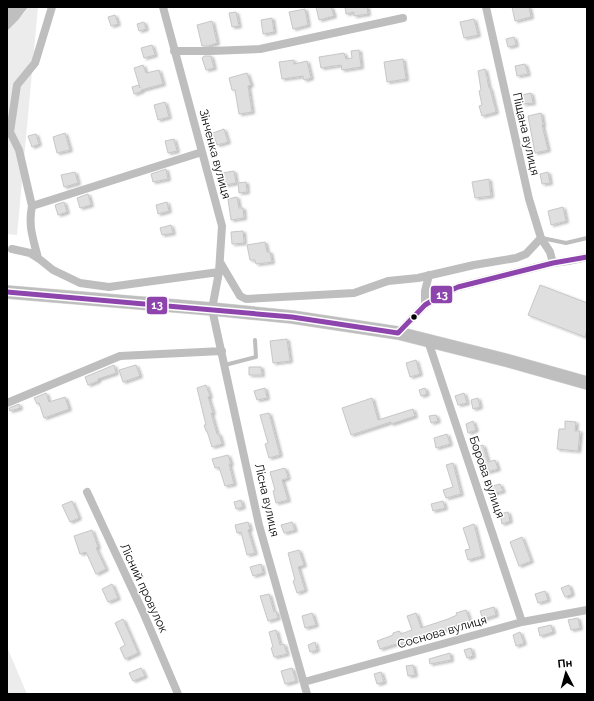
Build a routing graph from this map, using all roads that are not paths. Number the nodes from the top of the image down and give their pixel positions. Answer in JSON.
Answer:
{"nodes":[{"id":1,"x":52,"y":7,"type":"edge"},
{"id":2,"x":163,"y":7,"type":"edge"},
{"id":3,"x":486,"y":7,"type":"edge"},
{"id":4,"x":403,"y":18,"type":"dead end"},
{"id":5,"x":174,"y":51,"type":"junction"},
{"id":6,"x":202,"y":152,"type":"junction"},
{"id":7,"x":32,"y":206,"type":"junction"},
{"id":8,"x":541,"y":238,"type":"junction"},
{"id":9,"x":587,"y":238,"type":"edge"},
{"id":10,"x":12,"y":249,"type":"dead end"},
{"id":11,"x":587,"y":257,"type":"edge"},
{"id":12,"x":38,"y":258,"type":"junction"},
{"id":13,"x":220,"y":262,"type":"junction"},
{"id":14,"x":553,"y":262,"type":"junction"},
{"id":15,"x":219,"y":272,"type":"junction"},
{"id":16,"x":429,"y":275,"type":"junction"},
{"id":17,"x":7,"y":292,"type":"edge"},
{"id":18,"x":425,"y":305,"type":"junction"},
{"id":19,"x":212,"y":309,"type":"junction"},
{"id":20,"x":398,"y":333,"type":"junction"},
{"id":21,"x":255,"y":340,"type":"dead end"},
{"id":22,"x":428,"y":341,"type":"junction"},
{"id":23,"x":222,"y":351,"type":"junction"},
{"id":24,"x":225,"y":365,"type":"junction"},
{"id":25,"x":587,"y":383,"type":"edge"},
{"id":26,"x":7,"y":403,"type":"edge"},
{"id":27,"x":87,"y":492,"type":"dead end"},
{"id":28,"x":587,"y":610,"type":"edge"},
{"id":29,"x":522,"y":622,"type":"junction"},
{"id":30,"x":304,"y":682,"type":"junction"},
{"id":31,"x":178,"y":694,"type":"edge"},
{"id":32,"x":307,"y":694,"type":"edge"}],
"edges":[{"from":1,"to":7,"type":"street"},
{"from":2,"to":5,"type":"street","name":"Зінченка вулиця"},
{"from":3,"to":8,"type":"street","name":"Піщана вулиця"},
{"from":4,"to":5,"type":"street"},
{"from":5,"to":6,"type":"street","name":"Зінченка вулиця"},
{"from":6,"to":7,"type":"street"},
{"from":6,"to":13,"type":"street","name":"Зінченка вулиця"},
{"from":7,"to":12,"type":"street"},
{"from":8,"to":9,"type":"lane"},
{"from":8,"to":14,"type":"street","name":"Піщана вулиця"},
{"from":8,"to":16,"type":"street"},
{"from":10,"to":12,"type":"street"},
{"from":11,"to":14,"type":"street"},
{"from":12,"to":15,"type":"street"},
{"from":13,"to":15,"type":"street","name":"Зінченка вулиця"},
{"from":13,"to":16,"type":"street"},
{"from":14,"to":18,"type":"street"},
{"from":15,"to":19,"type":"street","name":"Зінченка вулиця"},
{"from":16,"to":18,"type":"street"},
{"from":17,"to":19,"type":"highway"},
{"from":18,"to":20,"type":"street"},
{"from":19,"to":20,"type":"highway"},
{"from":19,"to":23,"type":"street","name":"Лісна вулиця"},
{"from":20,"to":22,"type":"highway"},
{"from":21,"to":24,"type":"lane"},
{"from":22,"to":25,"type":"highway"},
{"from":22,"to":29,"type":"street","name":"Борова вулиця"},
{"from":23,"to":24,"type":"street","name":"Лісна вулиця"},
{"from":23,"to":26,"type":"street"},
{"from":24,"to":30,"type":"street","name":"Лісна вулиця"},
{"from":27,"to":31,"type":"street","name":"Лісний провулок"},
{"from":28,"to":29,"type":"street","name":"Соснова вулиця"},
{"from":29,"to":30,"type":"street","name":"Соснова вулиця"},
{"from":30,"to":32,"type":"street","name":"Лісна вулиця"}]}
